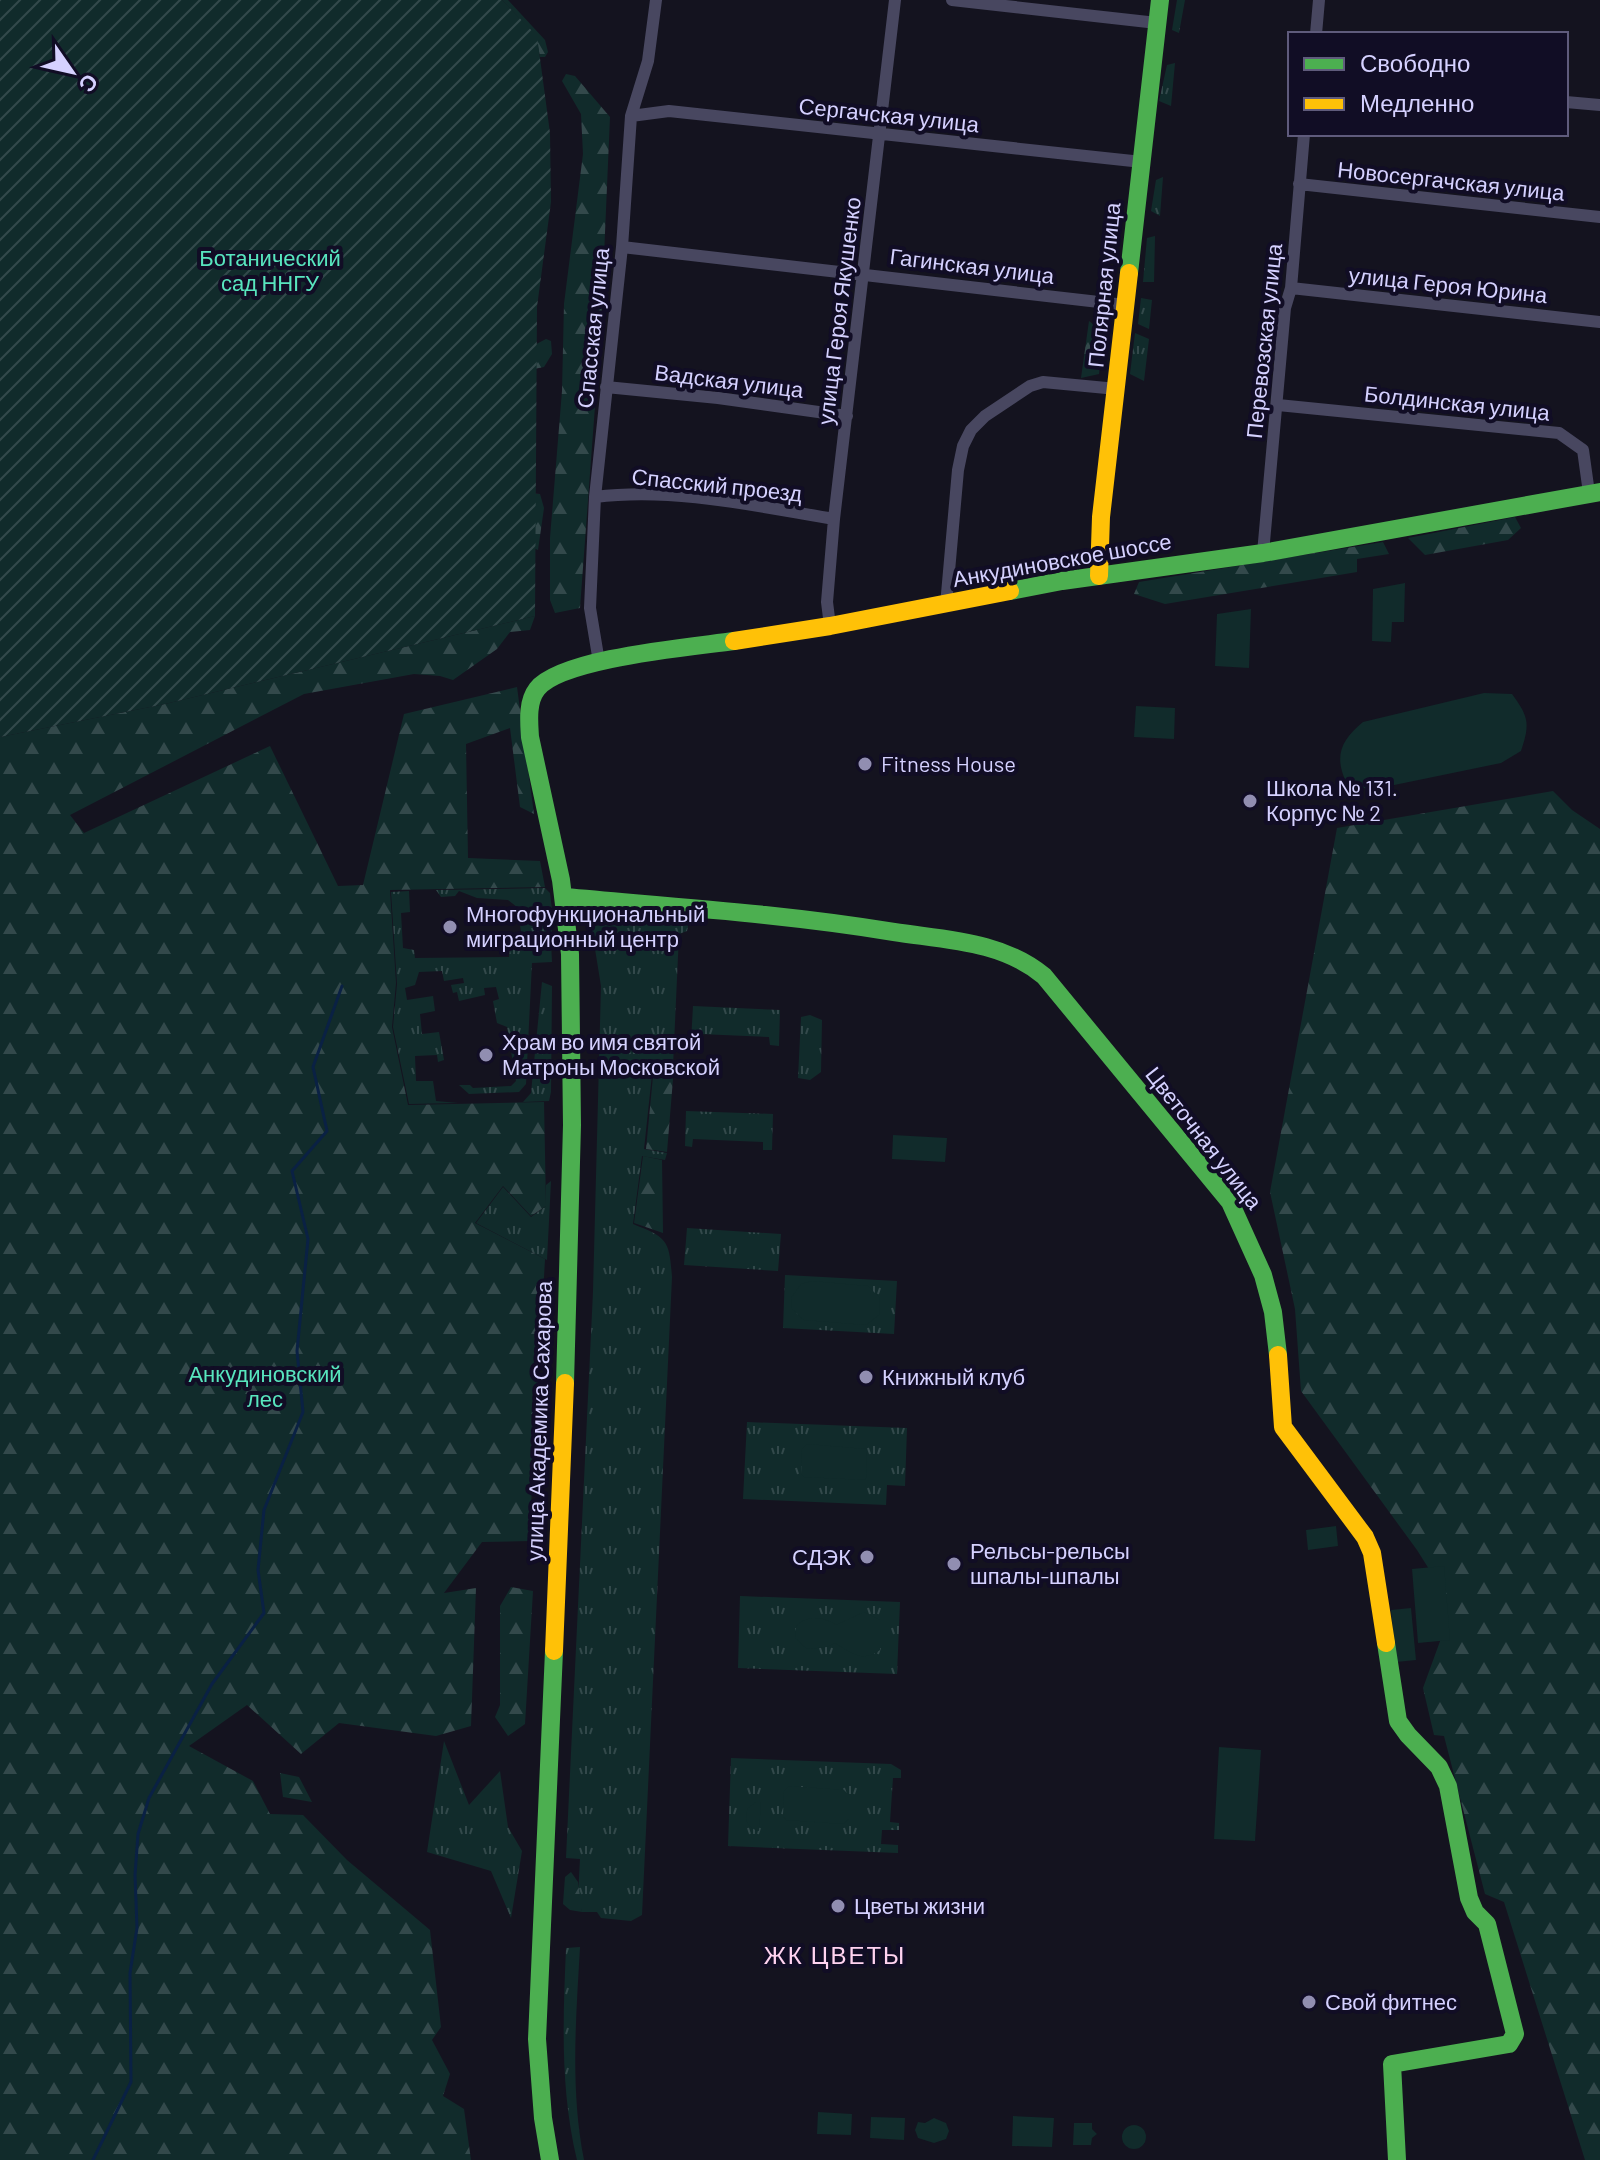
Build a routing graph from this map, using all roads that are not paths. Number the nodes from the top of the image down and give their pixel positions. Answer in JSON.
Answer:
{"nodes":[{"id":1,"x":656,"y":0,"type":"edge"},
{"id":2,"x":895,"y":0,"type":"edge"},
{"id":3,"x":952,"y":0,"type":"edge"},
{"id":4,"x":1160,"y":0,"type":"edge"},
{"id":5,"x":1319,"y":0,"type":"edge"},
{"id":6,"x":1157,"y":23,"type":"junction"},
{"id":7,"x":1316,"y":32,"type":"edge"},
{"id":8,"x":1568,"y":102,"type":"edge"},
{"id":9,"x":1600,"y":105,"type":"edge"},
{"id":10,"x":631,"y":116,"type":"junction"},
{"id":11,"x":879,"y":135,"type":"junction"},
{"id":12,"x":1304,"y":136,"type":"edge"},
{"id":13,"x":1142,"y":162,"type":"junction"},
{"id":14,"x":1299,"y":184,"type":"junction"},
{"id":15,"x":1600,"y":217,"type":"edge"},
{"id":16,"x":622,"y":247,"type":"junction"},
{"id":17,"x":864,"y":274,"type":"junction"},
{"id":18,"x":1291,"y":288,"type":"junction"},
{"id":19,"x":1125,"y":305,"type":"junction"},
{"id":20,"x":1600,"y":322,"type":"edge"},
{"id":21,"x":606,"y":387,"type":"junction"},
{"id":22,"x":1117,"y":389,"type":"junction"},
{"id":23,"x":1278,"y":405,"type":"junction"},
{"id":24,"x":847,"y":416,"type":"junction"},
{"id":25,"x":1595,"y":492,"type":"edge"},
{"id":26,"x":595,"y":497,"type":"junction"},
{"id":27,"x":834,"y":519,"type":"junction"},
{"id":28,"x":1263,"y":553,"type":"junction"},
{"id":29,"x":1099,"y":576,"type":"junction"},
{"id":30,"x":946,"y":605,"type":"junction"},
{"id":31,"x":830,"y":626,"type":"junction"},
{"id":32,"x":599,"y":662,"type":"junction"},
{"id":33,"x":536,"y":688,"type":"joint"},
{"id":34,"x":565,"y":897,"type":"junction"},
{"id":35,"x":550,"y":2160,"type":"edge"},
{"id":36,"x":1397,"y":2160,"type":"edge"}],
"edges":[{"from":1,"to":10,"type":"street","name":"Спасская улица"},
{"from":2,"to":11,"type":"street","name":"улица Героя Якушенко"},
{"from":3,"to":6,"type":"street"},
{"from":4,"to":6,"type":"main road","name":"Полярная улица"},
{"from":5,"to":7,"type":"street"},
{"from":6,"to":13,"type":"main road","name":"Полярная улица"},
{"from":8,"to":9,"type":"street"},
{"from":10,"to":11,"type":"street","name":"Сергачская улица"},
{"from":10,"to":16,"type":"street","name":"Спасская улица"},
{"from":11,"to":13,"type":"street","name":"Сергачская улица"},
{"from":11,"to":17,"type":"street","name":"улица Героя Якушенко"},
{"from":12,"to":14,"type":"street","name":"Перевозская улица"},
{"from":13,"to":19,"type":"main road","name":"Полярная улица"},
{"from":14,"to":15,"type":"street","name":"Новосергачская улица"},
{"from":14,"to":18,"type":"street","name":"Перевозская улица"},
{"from":16,"to":17,"type":"street","name":"Гагинская улица"},
{"from":16,"to":21,"type":"street","name":"Спасская улица"},
{"from":17,"to":19,"type":"street","name":"Гагинская улица"},
{"from":17,"to":24,"type":"street","name":"улица Героя Якушенко"},
{"from":18,"to":20,"type":"street","name":"улица Героя Юрина"},
{"from":18,"to":23,"type":"street","name":"Перевозская улица"},
{"from":19,"to":22,"type":"main road","name":"Полярная улица"},
{"from":21,"to":24,"type":"street","name":"Вадская улица"},
{"from":21,"to":26,"type":"street","name":"Спасская улица"},
{"from":22,"to":29,"type":"main road","name":"Полярная улица"},
{"from":22,"to":30,"type":"street"},
{"from":23,"to":25,"type":"street","name":"Болдинская улица"},
{"from":23,"to":28,"type":"street","name":"Перевозская улица"},
{"from":24,"to":27,"type":"street","name":"улица Героя Якушенко"},
{"from":25,"to":28,"type":"main road","name":"Анкудиновское шоссе"},
{"from":26,"to":27,"type":"street","name":"Спасский проезд"},
{"from":26,"to":32,"type":"street","name":"Спасская улица"},
{"from":27,"to":31,"type":"street","name":"улица Героя Якушенко"},
{"from":28,"to":29,"type":"main road","name":"Анкудиновское шоссе"},
{"from":29,"to":30,"type":"main road","name":"Анкудиновское шоссе"},
{"from":30,"to":31,"type":"main road","name":"Анкудиновское шоссе"},
{"from":31,"to":32,"type":"main road","name":"Анкудиновское шоссе"},
{"from":32,"to":33,"type":"main road","name":"Анкудиновское шоссе"},
{"from":33,"to":34,"type":"main road","name":"улица Академика Сахарова"},
{"from":34,"to":35,"type":"main road","name":"улица Академика Сахарова"},
{"from":34,"to":36,"type":"main road","name":"Цветочная улица"}]}
